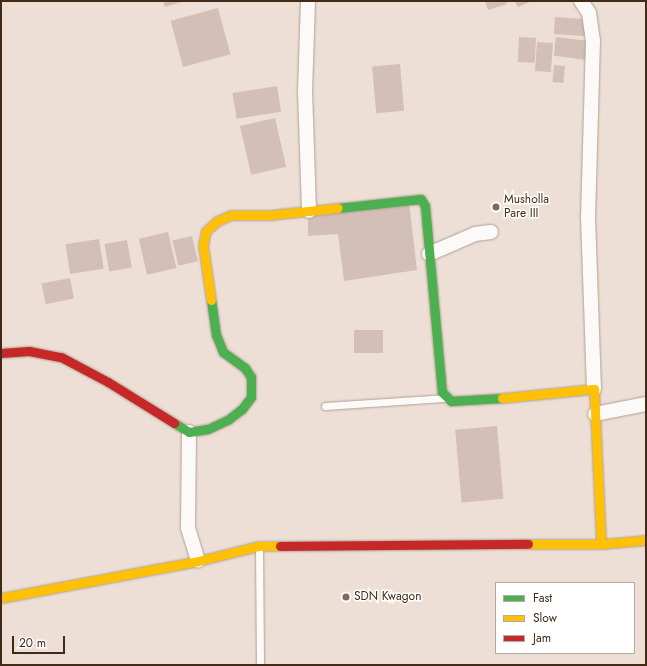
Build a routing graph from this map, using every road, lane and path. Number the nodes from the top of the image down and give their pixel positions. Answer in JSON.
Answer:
{"nodes":[{"id":1,"x":308,"y":1,"type":"edge"},
{"id":2,"x":584,"y":3,"type":"edge"},
{"id":3,"x":309,"y":211,"type":"junction"},
{"id":4,"x":491,"y":232,"type":"dead end"},
{"id":5,"x":428,"y":254,"type":"junction"},
{"id":6,"x":1,"y":353,"type":"edge"},
{"id":7,"x":594,"y":389,"type":"junction"},
{"id":8,"x":446,"y":397,"type":"junction"},
{"id":9,"x":646,"y":404,"type":"edge"},
{"id":10,"x":325,"y":406,"type":"dead end"},
{"id":11,"x":595,"y":414,"type":"junction"},
{"id":12,"x":189,"y":432,"type":"junction"},
{"id":13,"x":646,"y":540,"type":"edge"},
{"id":14,"x":602,"y":544,"type":"junction"},
{"id":15,"x":259,"y":546,"type":"junction"},
{"id":16,"x":198,"y":561,"type":"junction"},
{"id":17,"x":1,"y":598,"type":"edge"},
{"id":18,"x":260,"y":665,"type":"edge"}],
"edges":[{"from":1,"to":3,"type":"street"},
{"from":2,"to":7,"type":"street"},
{"from":3,"to":5,"type":"street"},
{"from":3,"to":12,"type":"street"},
{"from":4,"to":5,"type":"street"},
{"from":5,"to":8,"type":"street"},
{"from":6,"to":12,"type":"street"},
{"from":7,"to":8,"type":"street"},
{"from":7,"to":11,"type":"street"},
{"from":8,"to":10,"type":"lane"},
{"from":9,"to":11,"type":"street"},
{"from":11,"to":14,"type":"street"},
{"from":12,"to":16,"type":"street"},
{"from":13,"to":14,"type":"street"},
{"from":14,"to":15,"type":"street"},
{"from":15,"to":16,"type":"street"},
{"from":15,"to":18,"type":"lane"},
{"from":16,"to":17,"type":"street"}]}
